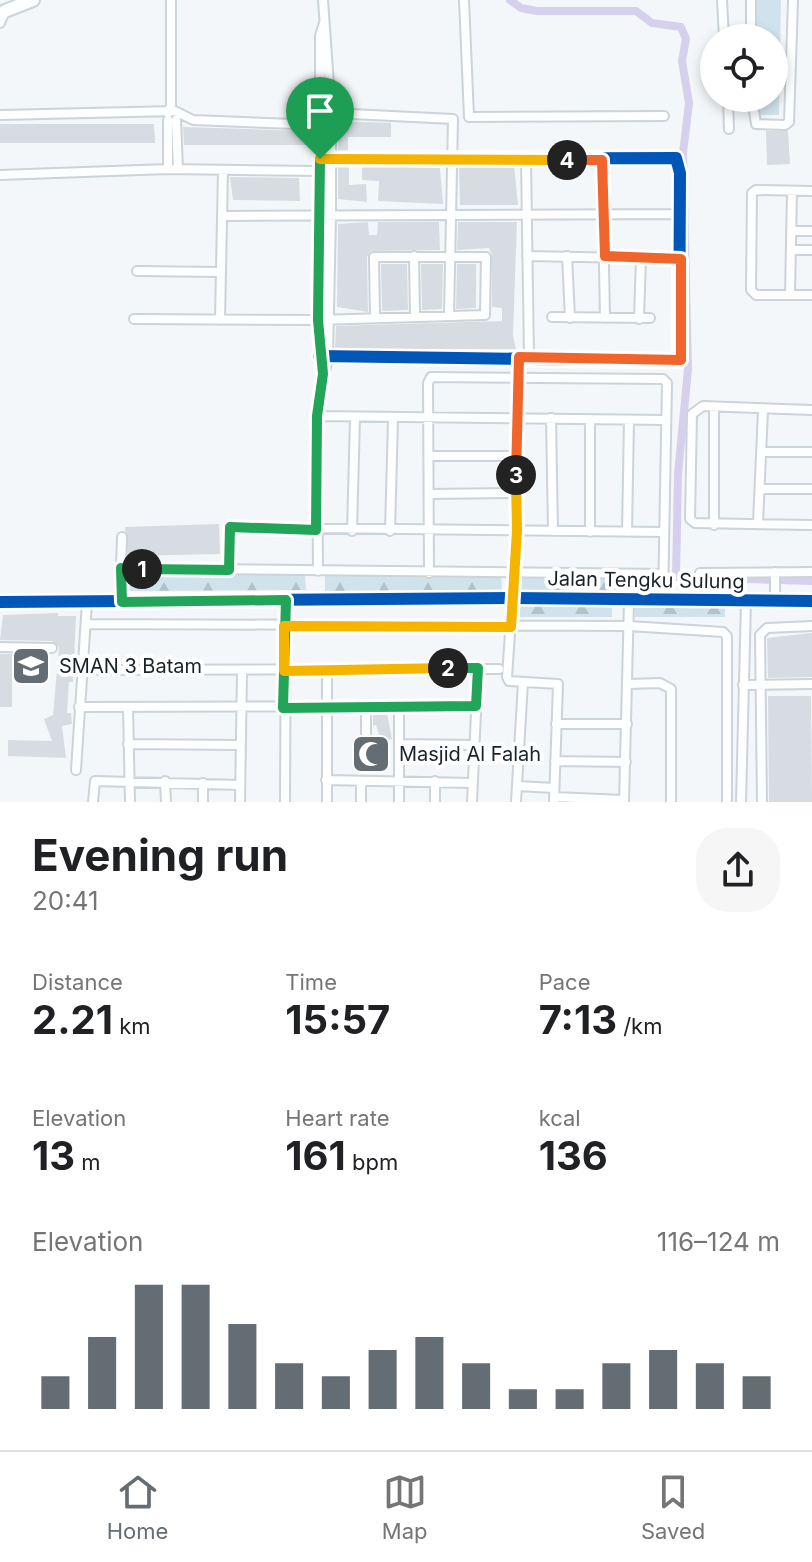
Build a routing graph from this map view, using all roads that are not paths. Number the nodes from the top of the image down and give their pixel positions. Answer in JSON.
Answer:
{"nodes":[{"id":1,"x":14,"y":0,"type":"edge"},
{"id":2,"x":33,"y":0,"type":"edge"},
{"id":3,"x":171,"y":0,"type":"edge"},
{"id":4,"x":323,"y":0,"type":"edge"},
{"id":5,"x":464,"y":0,"type":"edge"},
{"id":6,"x":722,"y":0,"type":"edge"},
{"id":7,"x":751,"y":0,"type":"edge"},
{"id":8,"x":793,"y":0,"type":"edge"},
{"id":9,"x":2,"y":16,"type":"edge"},
{"id":10,"x":324,"y":22,"type":"junction"},
{"id":11,"x":723,"y":24,"type":"edge"},
{"id":12,"x":751,"y":24,"type":"edge"},
{"id":13,"x":728,"y":112,"type":"edge"},
{"id":14,"x":754,"y":112,"type":"edge"},
{"id":15,"x":172,"y":113,"type":"junction"},
{"id":16,"x":331,"y":113,"type":"junction"},
{"id":17,"x":0,"y":115,"type":"edge"},
{"id":18,"x":664,"y":116,"type":"dead end"},
{"id":19,"x":321,"y":125,"type":"junction"},
{"id":20,"x":729,"y":129,"type":"dead end"},
{"id":21,"x":320,"y":159,"type":"junction"},
{"id":22,"x":331,"y":159,"type":"junction"},
{"id":23,"x":526,"y":160,"type":"junction"},
{"id":24,"x":602,"y":160,"type":"junction"},
{"id":25,"x":452,"y":161,"type":"junction"},
{"id":26,"x":168,"y":169,"type":"junction"},
{"id":27,"x":178,"y":169,"type":"junction"},
{"id":28,"x":223,"y":170,"type":"junction"},
{"id":29,"x":320,"y":171,"type":"junction"},
{"id":30,"x":0,"y":175,"type":"edge"},
{"id":31,"x":792,"y":191,"type":"junction"},
{"id":32,"x":812,"y":191,"type":"edge"},
{"id":33,"x":525,"y":214,"type":"junction"},
{"id":34,"x":603,"y":214,"type":"junction"},
{"id":35,"x":680,"y":214,"type":"junction"},
{"id":36,"x":451,"y":215,"type":"junction"},
{"id":37,"x":224,"y":216,"type":"junction"},
{"id":38,"x":320,"y":216,"type":"junction"},
{"id":39,"x":331,"y":216,"type":"junction"},
{"id":40,"x":791,"y":231,"type":"junction"},
{"id":41,"x":812,"y":231,"type":"edge"},
{"id":42,"x":791,"y":250,"type":"junction"},
{"id":43,"x":812,"y":250,"type":"edge"},
{"id":44,"x":450,"y":255,"type":"junction"},
{"id":45,"x":414,"y":256,"type":"junction"},
{"id":46,"x":527,"y":256,"type":"junction"},
{"id":47,"x":567,"y":256,"type":"junction"},
{"id":48,"x":605,"y":256,"type":"junction"},
{"id":49,"x":641,"y":257,"type":"junction"},
{"id":50,"x":681,"y":259,"type":"junction"},
{"id":51,"x":137,"y":271,"type":"dead end"},
{"id":52,"x":221,"y":272,"type":"junction"},
{"id":53,"x":790,"y":295,"type":"junction"},
{"id":54,"x":812,"y":295,"type":"edge"},
{"id":55,"x":449,"y":316,"type":"junction"},
{"id":56,"x":375,"y":317,"type":"junction"},
{"id":57,"x":415,"y":317,"type":"junction"},
{"id":58,"x":552,"y":317,"type":"dead end"},
{"id":59,"x":570,"y":318,"type":"junction"},
{"id":60,"x":605,"y":318,"type":"junction"},
{"id":61,"x":650,"y":318,"type":"dead end"},
{"id":62,"x":134,"y":319,"type":"dead end"},
{"id":63,"x":639,"y":319,"type":"junction"},
{"id":64,"x":220,"y":320,"type":"junction"},
{"id":65,"x":318,"y":320,"type":"junction"},
{"id":66,"x":330,"y":320,"type":"junction"},
{"id":67,"x":323,"y":356,"type":"junction"},
{"id":68,"x":524,"y":357,"type":"junction"},
{"id":69,"x":518,"y":377,"type":"junction"},
{"id":70,"x":714,"y":407,"type":"junction"},
{"id":71,"x":763,"y":410,"type":"junction"},
{"id":72,"x":812,"y":410,"type":"edge"},
{"id":73,"x":317,"y":416,"type":"junction"},
{"id":74,"x":355,"y":418,"type":"junction"},
{"id":75,"x":518,"y":418,"type":"junction"},
{"id":76,"x":551,"y":418,"type":"junction"},
{"id":77,"x":393,"y":419,"type":"junction"},
{"id":78,"x":590,"y":419,"type":"junction"},
{"id":79,"x":428,"y":420,"type":"junction"},
{"id":80,"x":629,"y":420,"type":"junction"},
{"id":81,"x":665,"y":420,"type":"junction"},
{"id":82,"x":761,"y":452,"type":"junction"},
{"id":83,"x":812,"y":452,"type":"edge"},
{"id":84,"x":430,"y":456,"type":"junction"},
{"id":85,"x":517,"y":456,"type":"junction"},
{"id":86,"x":760,"y":489,"type":"junction"},
{"id":87,"x":812,"y":489,"type":"edge"},
{"id":88,"x":516,"y":493,"type":"junction"},
{"id":89,"x":429,"y":494,"type":"junction"},
{"id":90,"x":758,"y":523,"type":"junction"},
{"id":91,"x":714,"y":525,"type":"junction"},
{"id":92,"x":812,"y":525,"type":"edge"},
{"id":93,"x":316,"y":530,"type":"junction"},
{"id":94,"x":352,"y":531,"type":"junction"},
{"id":95,"x":390,"y":531,"type":"junction"},
{"id":96,"x":429,"y":531,"type":"junction"},
{"id":97,"x":517,"y":531,"type":"junction"},
{"id":98,"x":553,"y":531,"type":"junction"},
{"id":99,"x":590,"y":532,"type":"junction"},
{"id":100,"x":627,"y":532,"type":"junction"},
{"id":101,"x":664,"y":532,"type":"junction"},
{"id":102,"x":122,"y":537,"type":"dead end"},
{"id":103,"x":121,"y":568,"type":"junction"},
{"id":104,"x":229,"y":570,"type":"junction"},
{"id":105,"x":318,"y":571,"type":"junction"},
{"id":106,"x":515,"y":571,"type":"junction"},
{"id":107,"x":812,"y":572,"type":"edge"},
{"id":108,"x":429,"y":573,"type":"junction"},
{"id":109,"x":664,"y":574,"type":"junction"},
{"id":110,"x":775,"y":574,"type":"junction"},
{"id":111,"x":513,"y":598,"type":"junction"},
{"id":112,"x":286,"y":600,"type":"junction"},
{"id":113,"x":629,"y":601,"type":"junction"},
{"id":114,"x":663,"y":601,"type":"junction"},
{"id":115,"x":700,"y":601,"type":"junction"},
{"id":116,"x":812,"y":601,"type":"edge"},
{"id":117,"x":0,"y":602,"type":"edge"},
{"id":118,"x":87,"y":602,"type":"junction"},
{"id":119,"x":122,"y":602,"type":"junction"},
{"id":120,"x":746,"y":602,"type":"junction"},
{"id":121,"x":775,"y":602,"type":"junction"},
{"id":122,"x":86,"y":624,"type":"junction"},
{"id":123,"x":284,"y":626,"type":"junction"},
{"id":124,"x":629,"y":626,"type":"junction"},
{"id":125,"x":812,"y":626,"type":"edge"},
{"id":126,"x":511,"y":627,"type":"junction"},
{"id":127,"x":0,"y":647,"type":"edge"},
{"id":128,"x":52,"y":648,"type":"dead end"},
{"id":129,"x":743,"y":665,"type":"junction"},
{"id":130,"x":762,"y":665,"type":"junction"},
{"id":131,"x":478,"y":668,"type":"junction"},
{"id":132,"x":327,"y":669,"type":"junction"},
{"id":133,"x":499,"y":669,"type":"dead end"},
{"id":134,"x":82,"y":670,"type":"junction"},
{"id":135,"x":242,"y":671,"type":"junction"},
{"id":136,"x":284,"y":671,"type":"junction"},
{"id":137,"x":523,"y":682,"type":"junction"},
{"id":138,"x":628,"y":684,"type":"junction"},
{"id":139,"x":763,"y":684,"type":"junction"},
{"id":140,"x":812,"y":684,"type":"edge"},
{"id":141,"x":743,"y":685,"type":"junction"},
{"id":142,"x":399,"y":705,"type":"junction"},
{"id":143,"x":476,"y":706,"type":"junction"},
{"id":144,"x":79,"y":707,"type":"junction"},
{"id":145,"x":128,"y":707,"type":"junction"},
{"id":146,"x":283,"y":708,"type":"junction"},
{"id":147,"x":326,"y":708,"type":"junction"},
{"id":148,"x":366,"y":708,"type":"junction"},
{"id":149,"x":241,"y":709,"type":"junction"},
{"id":150,"x":556,"y":724,"type":"junction"},
{"id":151,"x":627,"y":724,"type":"junction"},
{"id":152,"x":366,"y":738,"type":"dead end"},
{"id":153,"x":128,"y":744,"type":"junction"},
{"id":154,"x":399,"y":744,"type":"junction"},
{"id":155,"x":239,"y":745,"type":"junction"},
{"id":156,"x":473,"y":745,"type":"junction"},
{"id":157,"x":555,"y":761,"type":"junction"},
{"id":158,"x":626,"y":762,"type":"junction"},
{"id":159,"x":76,"y":770,"type":"dead end"},
{"id":160,"x":326,"y":780,"type":"junction"},
{"id":161,"x":130,"y":781,"type":"junction"},
{"id":162,"x":165,"y":781,"type":"junction"},
{"id":163,"x":399,"y":781,"type":"junction"},
{"id":164,"x":435,"y":781,"type":"junction"},
{"id":165,"x":361,"y":782,"type":"junction"},
{"id":166,"x":203,"y":783,"type":"junction"},
{"id":167,"x":473,"y":783,"type":"junction"},
{"id":168,"x":240,"y":785,"type":"junction"},
{"id":169,"x":518,"y":786,"type":"junction"},
{"id":170,"x":554,"y":796,"type":"edge"},
{"id":171,"x":624,"y":801,"type":"edge"},
{"id":172,"x":93,"y":802,"type":"edge"},
{"id":173,"x":130,"y":802,"type":"edge"},
{"id":174,"x":166,"y":802,"type":"edge"},
{"id":175,"x":203,"y":802,"type":"edge"},
{"id":176,"x":240,"y":802,"type":"edge"},
{"id":177,"x":285,"y":802,"type":"edge"},
{"id":178,"x":327,"y":802,"type":"edge"},
{"id":179,"x":361,"y":802,"type":"edge"},
{"id":180,"x":399,"y":802,"type":"edge"},
{"id":181,"x":435,"y":802,"type":"edge"},
{"id":182,"x":472,"y":802,"type":"edge"},
{"id":183,"x":516,"y":802,"type":"edge"},
{"id":184,"x":671,"y":802,"type":"edge"},
{"id":185,"x":727,"y":802,"type":"edge"},
{"id":186,"x":741,"y":802,"type":"edge"},
{"id":187,"x":762,"y":802,"type":"edge"}],
"edges":[{"from":1,"to":9,"type":"highway"},
{"from":2,"to":9,"type":"highway"},
{"from":3,"to":15,"type":"street"},
{"from":4,"to":10,"type":"street"},
{"from":5,"to":18,"type":"street"},
{"from":6,"to":11,"type":"street"},
{"from":7,"to":12,"type":"street"},
{"from":8,"to":14,"type":"street"},
{"from":10,"to":16,"type":"street"},
{"from":10,"to":19,"type":"street"},
{"from":13,"to":20,"type":"street"},
{"from":15,"to":17,"type":"street"},
{"from":15,"to":19,"type":"street"},
{"from":15,"to":26,"type":"street"},
{"from":15,"to":27,"type":"street"},
{"from":16,"to":22,"type":"street"},
{"from":16,"to":25,"type":"street"},
{"from":19,"to":21,"type":"street"},
{"from":21,"to":22,"type":"street"},
{"from":21,"to":29,"type":"street"},
{"from":22,"to":25,"type":"street"},
{"from":22,"to":39,"type":"street"},
{"from":23,"to":24,"type":"street"},
{"from":23,"to":25,"type":"street"},
{"from":23,"to":33,"type":"street"},
{"from":24,"to":34,"type":"street"},
{"from":24,"to":35,"type":"street"},
{"from":25,"to":36,"type":"street"},
{"from":26,"to":27,"type":"street"},
{"from":26,"to":30,"type":"street"},
{"from":27,"to":28,"type":"street"},
{"from":28,"to":29,"type":"street"},
{"from":28,"to":37,"type":"street"},
{"from":29,"to":38,"type":"street"},
{"from":31,"to":32,"type":"street"},
{"from":31,"to":40,"type":"street"},
{"from":31,"to":53,"type":"street"},
{"from":33,"to":34,"type":"street"},
{"from":33,"to":36,"type":"street"},
{"from":33,"to":46,"type":"street"},
{"from":34,"to":35,"type":"street"},
{"from":34,"to":48,"type":"street"},
{"from":35,"to":50,"type":"street"},
{"from":36,"to":39,"type":"street"},
{"from":36,"to":44,"type":"street"},
{"from":37,"to":38,"type":"street"},
{"from":37,"to":52,"type":"street"},
{"from":38,"to":39,"type":"street"},
{"from":38,"to":65,"type":"street"},
{"from":39,"to":66,"type":"street"},
{"from":40,"to":41,"type":"street"},
{"from":40,"to":42,"type":"street"},
{"from":42,"to":43,"type":"street"},
{"from":42,"to":53,"type":"street"},
{"from":44,"to":45,"type":"street"},
{"from":44,"to":55,"type":"street"},
{"from":44,"to":55,"type":"street"},
{"from":45,"to":56,"type":"street"},
{"from":45,"to":57,"type":"street"},
{"from":46,"to":47,"type":"street"},
{"from":46,"to":68,"type":"street"},
{"from":47,"to":48,"type":"street"},
{"from":47,"to":59,"type":"street"},
{"from":48,"to":49,"type":"street"},
{"from":48,"to":60,"type":"street"},
{"from":49,"to":50,"type":"street"},
{"from":49,"to":63,"type":"street"},
{"from":50,"to":68,"type":"street"},
{"from":51,"to":52,"type":"street"},
{"from":52,"to":64,"type":"street"},
{"from":53,"to":54,"type":"street"},
{"from":55,"to":57,"type":"street"},
{"from":56,"to":57,"type":"street"},
{"from":56,"to":66,"type":"street"},
{"from":58,"to":59,"type":"street"},
{"from":59,"to":60,"type":"street"},
{"from":60,"to":63,"type":"street"},
{"from":61,"to":63,"type":"street"},
{"from":62,"to":64,"type":"street"},
{"from":64,"to":65,"type":"street"},
{"from":65,"to":66,"type":"street"},
{"from":65,"to":67,"type":"street"},
{"from":66,"to":67,"type":"street"},
{"from":67,"to":68,"type":"street"},
{"from":67,"to":73,"type":"street"},
{"from":68,"to":69,"type":"street"},
{"from":69,"to":75,"type":"street"},
{"from":69,"to":79,"type":"street"},
{"from":69,"to":81,"type":"street"},
{"from":70,"to":71,"type":"street"},
{"from":70,"to":91,"type":"street"},
{"from":70,"to":91,"type":"street"},
{"from":71,"to":72,"type":"street"},
{"from":71,"to":82,"type":"street"},
{"from":73,"to":74,"type":"street"},
{"from":73,"to":93,"type":"street"},
{"from":74,"to":77,"type":"street"},
{"from":74,"to":94,"type":"street"},
{"from":75,"to":76,"type":"street"},
{"from":75,"to":79,"type":"street"},
{"from":75,"to":85,"type":"street"},
{"from":76,"to":78,"type":"street"},
{"from":76,"to":98,"type":"street"},
{"from":77,"to":79,"type":"street"},
{"from":77,"to":95,"type":"street"},
{"from":78,"to":80,"type":"street"},
{"from":78,"to":99,"type":"street"},
{"from":79,"to":84,"type":"street"},
{"from":80,"to":81,"type":"street"},
{"from":80,"to":100,"type":"street"},
{"from":81,"to":101,"type":"street"},
{"from":82,"to":83,"type":"street"},
{"from":82,"to":86,"type":"street"},
{"from":84,"to":85,"type":"street"},
{"from":84,"to":89,"type":"street"},
{"from":85,"to":88,"type":"street"},
{"from":86,"to":87,"type":"street"},
{"from":86,"to":90,"type":"street"},
{"from":88,"to":89,"type":"street"},
{"from":88,"to":97,"type":"street"},
{"from":89,"to":96,"type":"street"},
{"from":90,"to":91,"type":"street"},
{"from":90,"to":92,"type":"street"},
{"from":93,"to":94,"type":"street"},
{"from":93,"to":104,"type":"street"},
{"from":93,"to":105,"type":"street"},
{"from":94,"to":95,"type":"street"},
{"from":95,"to":96,"type":"street"},
{"from":96,"to":97,"type":"street"},
{"from":96,"to":108,"type":"street"},
{"from":97,"to":98,"type":"street"},
{"from":97,"to":106,"type":"street"},
{"from":98,"to":99,"type":"street"},
{"from":99,"to":100,"type":"street"},
{"from":100,"to":101,"type":"street"},
{"from":101,"to":109,"type":"street"},
{"from":102,"to":103,"type":"street"},
{"from":103,"to":104,"type":"street"},
{"from":103,"to":119,"type":"street"},
{"from":104,"to":105,"type":"street"},
{"from":105,"to":108,"type":"street"},
{"from":106,"to":108,"type":"street"},
{"from":106,"to":109,"type":"street"},
{"from":106,"to":111,"type":"street"},
{"from":107,"to":110,"type":"street"},
{"from":109,"to":114,"type":"street"},
{"from":110,"to":115,"type":"street"},
{"from":110,"to":121,"type":"street"},
{"from":111,"to":112,"type":"street","name":"Jalan Tengku Sulung"},
{"from":111,"to":113,"type":"street","name":"Jalan Tengku Sulung"},
{"from":111,"to":126,"type":"street"},
{"from":112,"to":119,"type":"street","name":"Jalan Tengku Sulung"},
{"from":112,"to":123,"type":"street"},
{"from":113,"to":114,"type":"street","name":"Jalan Tengku Sulung"},
{"from":113,"to":124,"type":"street"},
{"from":114,"to":115,"type":"street","name":"Jalan Tengku Sulung"},
{"from":115,"to":120,"type":"street","name":"Jalan Tengku Sulung"},
{"from":116,"to":121,"type":"street","name":"Jalan Tengku Sulung"},
{"from":117,"to":118,"type":"street","name":"Jalan Tengku Sulung"},
{"from":118,"to":119,"type":"street","name":"Jalan Tengku Sulung"},
{"from":118,"to":122,"type":"street"},
{"from":120,"to":121,"type":"street","name":"Jalan Tengku Sulung"},
{"from":120,"to":129,"type":"street"},
{"from":122,"to":123,"type":"street"},
{"from":122,"to":134,"type":"street"},
{"from":123,"to":126,"type":"street"},
{"from":123,"to":136,"type":"street"},
{"from":124,"to":126,"type":"street"},
{"from":124,"to":138,"type":"street"},
{"from":124,"to":185,"type":"street"},
{"from":125,"to":130,"type":"street"},
{"from":126,"to":137,"type":"street"},
{"from":127,"to":128,"type":"street"},
{"from":129,"to":130,"type":"street"},
{"from":129,"to":141,"type":"street"},
{"from":130,"to":139,"type":"street"},
{"from":131,"to":132,"type":"street"},
{"from":131,"to":133,"type":"street"},
{"from":131,"to":143,"type":"street"},
{"from":132,"to":136,"type":"street"},
{"from":132,"to":147,"type":"street"},
{"from":134,"to":135,"type":"street"},
{"from":134,"to":144,"type":"street"},
{"from":135,"to":136,"type":"street"},
{"from":135,"to":149,"type":"street"},
{"from":136,"to":146,"type":"street"},
{"from":137,"to":150,"type":"street"},
{"from":137,"to":169,"type":"street"},
{"from":138,"to":151,"type":"street"},
{"from":138,"to":184,"type":"street"},
{"from":139,"to":140,"type":"street"},
{"from":139,"to":141,"type":"street"},
{"from":139,"to":187,"type":"street"},
{"from":141,"to":186,"type":"street"},
{"from":142,"to":143,"type":"street"},
{"from":142,"to":148,"type":"street"},
{"from":142,"to":154,"type":"street"},
{"from":143,"to":156,"type":"street"},
{"from":144,"to":145,"type":"street"},
{"from":144,"to":159,"type":"street"},
{"from":145,"to":149,"type":"street"},
{"from":145,"to":153,"type":"street"},
{"from":146,"to":147,"type":"street"},
{"from":146,"to":149,"type":"street"},
{"from":146,"to":177,"type":"street"},
{"from":147,"to":148,"type":"street"},
{"from":147,"to":160,"type":"street"},
{"from":148,"to":152,"type":"street"},
{"from":149,"to":155,"type":"street"},
{"from":150,"to":151,"type":"street"},
{"from":150,"to":157,"type":"street"},
{"from":151,"to":158,"type":"street"},
{"from":153,"to":155,"type":"street"},
{"from":153,"to":161,"type":"street"},
{"from":154,"to":156,"type":"street"},
{"from":154,"to":163,"type":"street"},
{"from":155,"to":168,"type":"street"},
{"from":156,"to":167,"type":"street"},
{"from":157,"to":158,"type":"street"},
{"from":157,"to":170,"type":"street"},
{"from":158,"to":171,"type":"street"},
{"from":160,"to":165,"type":"street"},
{"from":160,"to":178,"type":"street"},
{"from":161,"to":162,"type":"street"},
{"from":161,"to":172,"type":"street"},
{"from":161,"to":173,"type":"street"},
{"from":162,"to":166,"type":"street"},
{"from":162,"to":174,"type":"street"},
{"from":163,"to":164,"type":"street"},
{"from":163,"to":165,"type":"street"},
{"from":163,"to":180,"type":"street"},
{"from":164,"to":167,"type":"street"},
{"from":164,"to":181,"type":"street"},
{"from":165,"to":179,"type":"street"},
{"from":166,"to":168,"type":"street"},
{"from":166,"to":175,"type":"street"},
{"from":167,"to":182,"type":"street"},
{"from":168,"to":176,"type":"street"},
{"from":169,"to":170,"type":"street"},
{"from":169,"to":183,"type":"street"},
{"from":170,"to":171,"type":"street"}]}
